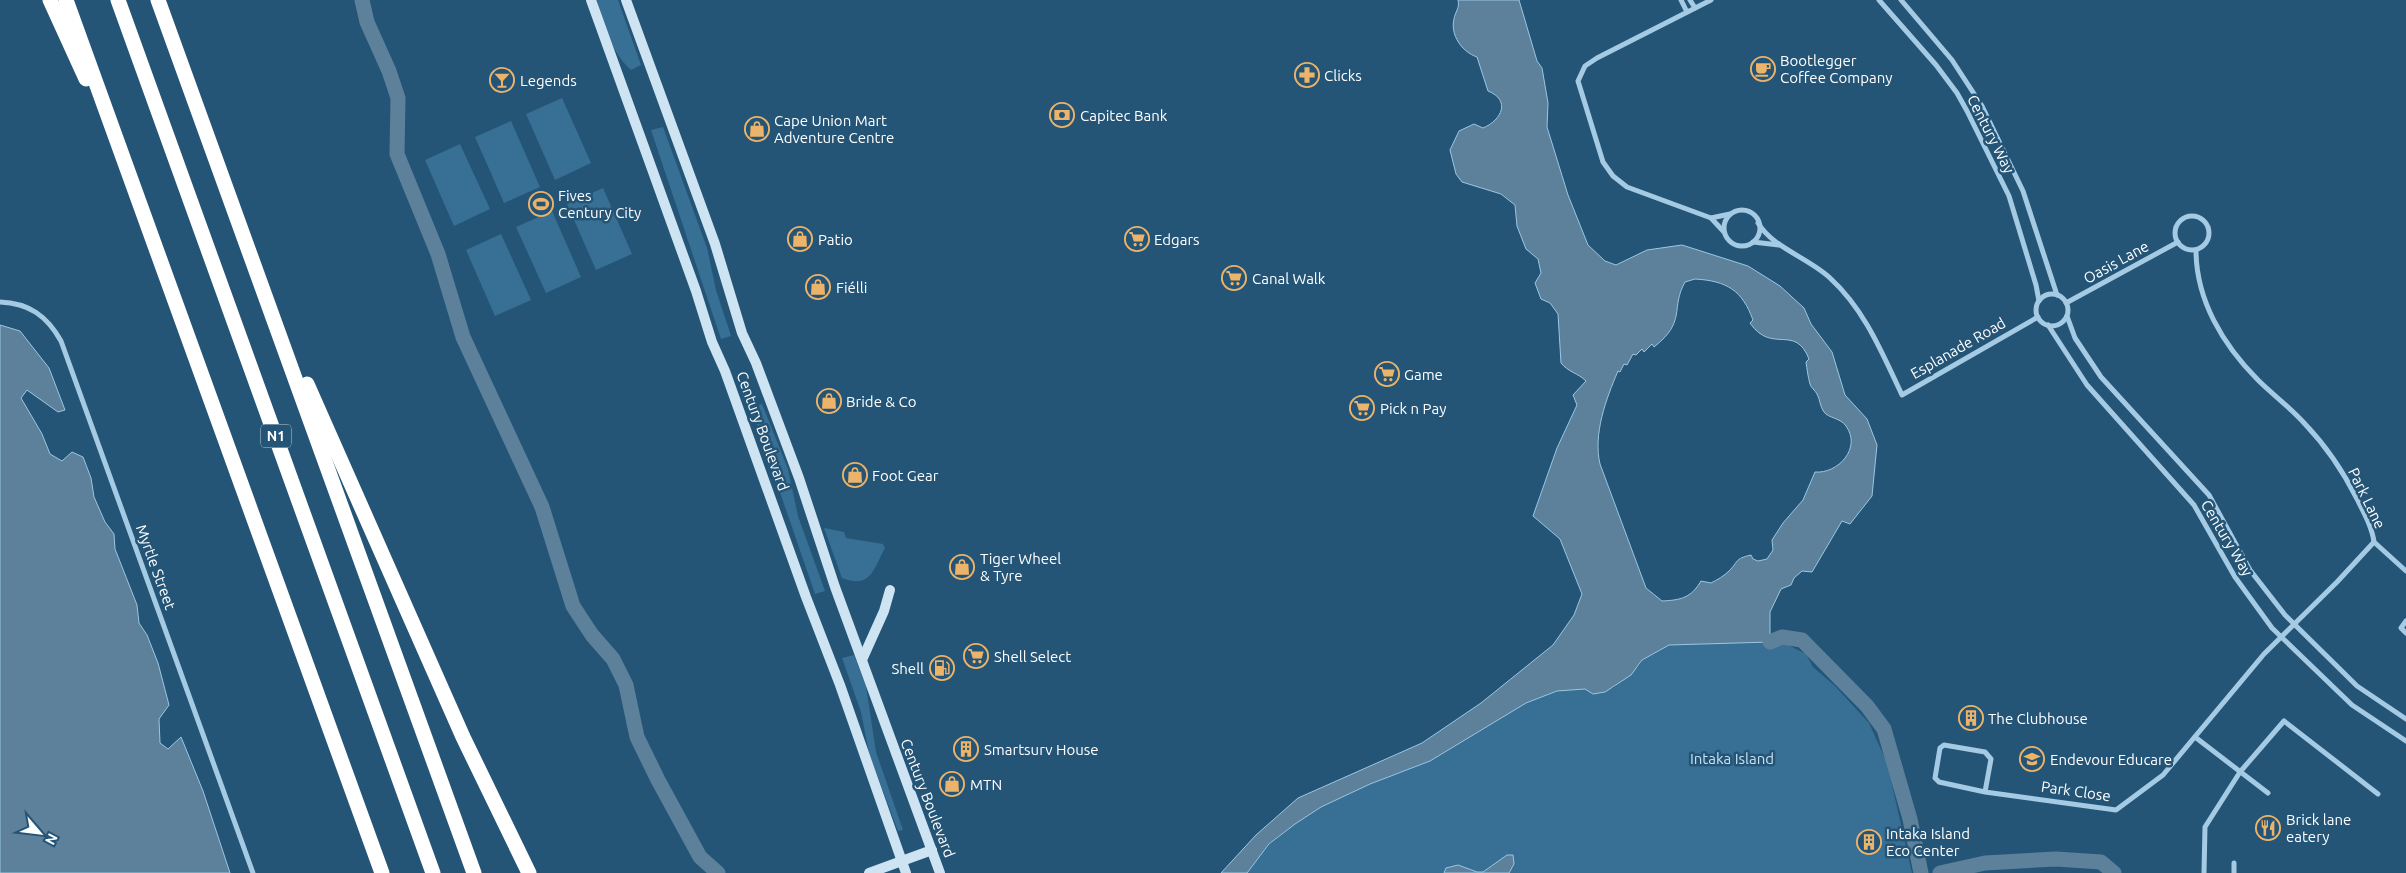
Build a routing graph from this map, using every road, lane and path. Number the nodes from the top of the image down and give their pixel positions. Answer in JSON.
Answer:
{"nodes":[{"id":1,"x":50,"y":0,"type":"edge"},
{"id":2,"x":66,"y":0,"type":"edge"},
{"id":3,"x":118,"y":0,"type":"edge"},
{"id":4,"x":158,"y":0,"type":"edge"},
{"id":5,"x":591,"y":0,"type":"edge"},
{"id":6,"x":626,"y":0,"type":"edge"},
{"id":7,"x":1681,"y":0,"type":"edge"},
{"id":8,"x":1690,"y":0,"type":"edge"},
{"id":9,"x":1711,"y":0,"type":"edge"},
{"id":10,"x":1879,"y":0,"type":"edge"},
{"id":11,"x":1901,"y":0,"type":"edge"},
{"id":12,"x":1695,"y":8,"type":"junction"},
{"id":13,"x":1687,"y":12,"type":"junction"},
{"id":14,"x":130,"y":176,"type":"junction"},
{"id":15,"x":1732,"y":213,"type":"junction"},
{"id":16,"x":1711,"y":218,"type":"junction"},
{"id":17,"x":1758,"y":223,"type":"junction"},
{"id":18,"x":240,"y":226,"type":"junction"},
{"id":19,"x":1724,"y":232,"type":"junction"},
{"id":20,"x":1752,"y":242,"type":"junction"},
{"id":21,"x":2178,"y":242,"type":"junction"},
{"id":22,"x":1784,"y":246,"type":"junction"},
{"id":23,"x":2196,"y":250,"type":"junction"},
{"id":24,"x":2057,"y":295,"type":"junction"},
{"id":25,"x":2039,"y":301,"type":"junction"},
{"id":26,"x":0,"y":302,"type":"edge"},
{"id":27,"x":2066,"y":304,"type":"junction"},
{"id":28,"x":2067,"y":316,"type":"junction"},
{"id":29,"x":2038,"y":317,"type":"junction"},
{"id":30,"x":2048,"y":325,"type":"junction"},
{"id":31,"x":2374,"y":542,"type":"junction"},
{"id":32,"x":2406,"y":570,"type":"edge"},
{"id":33,"x":890,"y":590,"type":"dead end"},
{"id":34,"x":2406,"y":621,"type":"edge"},
{"id":35,"x":2292,"y":624,"type":"junction"},
{"id":36,"x":2406,"y":633,"type":"edge"},
{"id":37,"x":2280,"y":636,"type":"junction"},
{"id":38,"x":862,"y":660,"type":"junction"},
{"id":39,"x":2406,"y":719,"type":"edge"},
{"id":40,"x":2195,"y":737,"type":"junction"},
{"id":41,"x":2406,"y":741,"type":"edge"},
{"id":42,"x":2240,"y":772,"type":"junction"},
{"id":43,"x":1984,"y":792,"type":"junction"},
{"id":44,"x":2268,"y":793,"type":"dead end"},
{"id":45,"x":2378,"y":794,"type":"dead end"},
{"id":46,"x":932,"y":850,"type":"junction"},
{"id":47,"x":902,"y":861,"type":"junction"},
{"id":48,"x":2234,"y":863,"type":"dead end"},
{"id":49,"x":253,"y":873,"type":"edge"},
{"id":50,"x":382,"y":873,"type":"edge"},
{"id":51,"x":433,"y":873,"type":"edge"},
{"id":52,"x":474,"y":873,"type":"edge"},
{"id":53,"x":529,"y":873,"type":"edge"},
{"id":54,"x":869,"y":873,"type":"edge"},
{"id":55,"x":906,"y":873,"type":"edge"},
{"id":56,"x":940,"y":873,"type":"edge"},
{"id":57,"x":2204,"y":873,"type":"edge"},
{"id":58,"x":2234,"y":873,"type":"edge"}],
"edges":[{"from":1,"to":14,"type":"highway"},
{"from":2,"to":14,"type":"highway"},
{"from":3,"to":51,"type":"highway","number":"N1"},
{"from":4,"to":18,"type":"highway"},
{"from":5,"to":47,"type":"main road","name":"Century Boulevard"},
{"from":6,"to":38,"type":"main road","name":"Century Boulevard"},
{"from":7,"to":13,"type":"street"},
{"from":8,"to":12,"type":"street"},
{"from":9,"to":12,"type":"street"},
{"from":10,"to":25,"type":"street","name":"Century Way"},
{"from":11,"to":24,"type":"street","name":"Century Way"},
{"from":12,"to":13,"type":"street"},
{"from":13,"to":16,"type":"street"},
{"from":14,"to":50,"type":"highway"},
{"from":15,"to":16,"type":"street"},
{"from":15,"to":17,"type":"street"},
{"from":15,"to":19,"type":"street"},
{"from":16,"to":19,"type":"street"},
{"from":17,"to":20,"type":"street"},
{"from":17,"to":22,"type":"street","name":"Esplanade Road"},
{"from":18,"to":52,"type":"highway"},
{"from":18,"to":53,"type":"highway"},
{"from":19,"to":20,"type":"street"},
{"from":20,"to":22,"type":"street","name":"Esplanade Road"},
{"from":21,"to":23,"type":"street"},
{"from":21,"to":23,"type":"street"},
{"from":21,"to":27,"type":"street","name":"Oasis Lane"},
{"from":22,"to":29,"type":"street","name":"Esplanade Road"},
{"from":23,"to":31,"type":"street","name":"Park Lane"},
{"from":24,"to":25,"type":"street"},
{"from":24,"to":27,"type":"street"},
{"from":25,"to":29,"type":"street"},
{"from":26,"to":49,"type":"street","name":"Myrtle Street"},
{"from":27,"to":28,"type":"street"},
{"from":28,"to":30,"type":"street"},
{"from":28,"to":35,"type":"street","name":"Century Way"},
{"from":29,"to":30,"type":"street"},
{"from":30,"to":37,"type":"street","name":"Century Way"},
{"from":31,"to":32,"type":"street"},
{"from":31,"to":35,"type":"street","name":"Park Lane"},
{"from":33,"to":38,"type":"main road"},
{"from":34,"to":36,"type":"street"},
{"from":35,"to":37,"type":"street","name":"Park Lane"},
{"from":35,"to":39,"type":"street","name":"Century Way"},
{"from":37,"to":40,"type":"street","name":"Park Lane"},
{"from":37,"to":41,"type":"street","name":"Century Way"},
{"from":38,"to":46,"type":"main road","name":"Century Boulevard"},
{"from":40,"to":42,"type":"street"},
{"from":40,"to":43,"type":"street","name":"Park Close"},
{"from":42,"to":44,"type":"street"},
{"from":42,"to":45,"type":"street"},
{"from":42,"to":57,"type":"street"},
{"from":43,"to":43,"type":"street","name":"Park Close"},
{"from":46,"to":47,"type":"main road"},
{"from":46,"to":56,"type":"main road","name":"Century Boulevard"},
{"from":47,"to":54,"type":"main road"},
{"from":47,"to":55,"type":"main road","name":"Century Boulevard"},
{"from":48,"to":58,"type":"street"}]}
